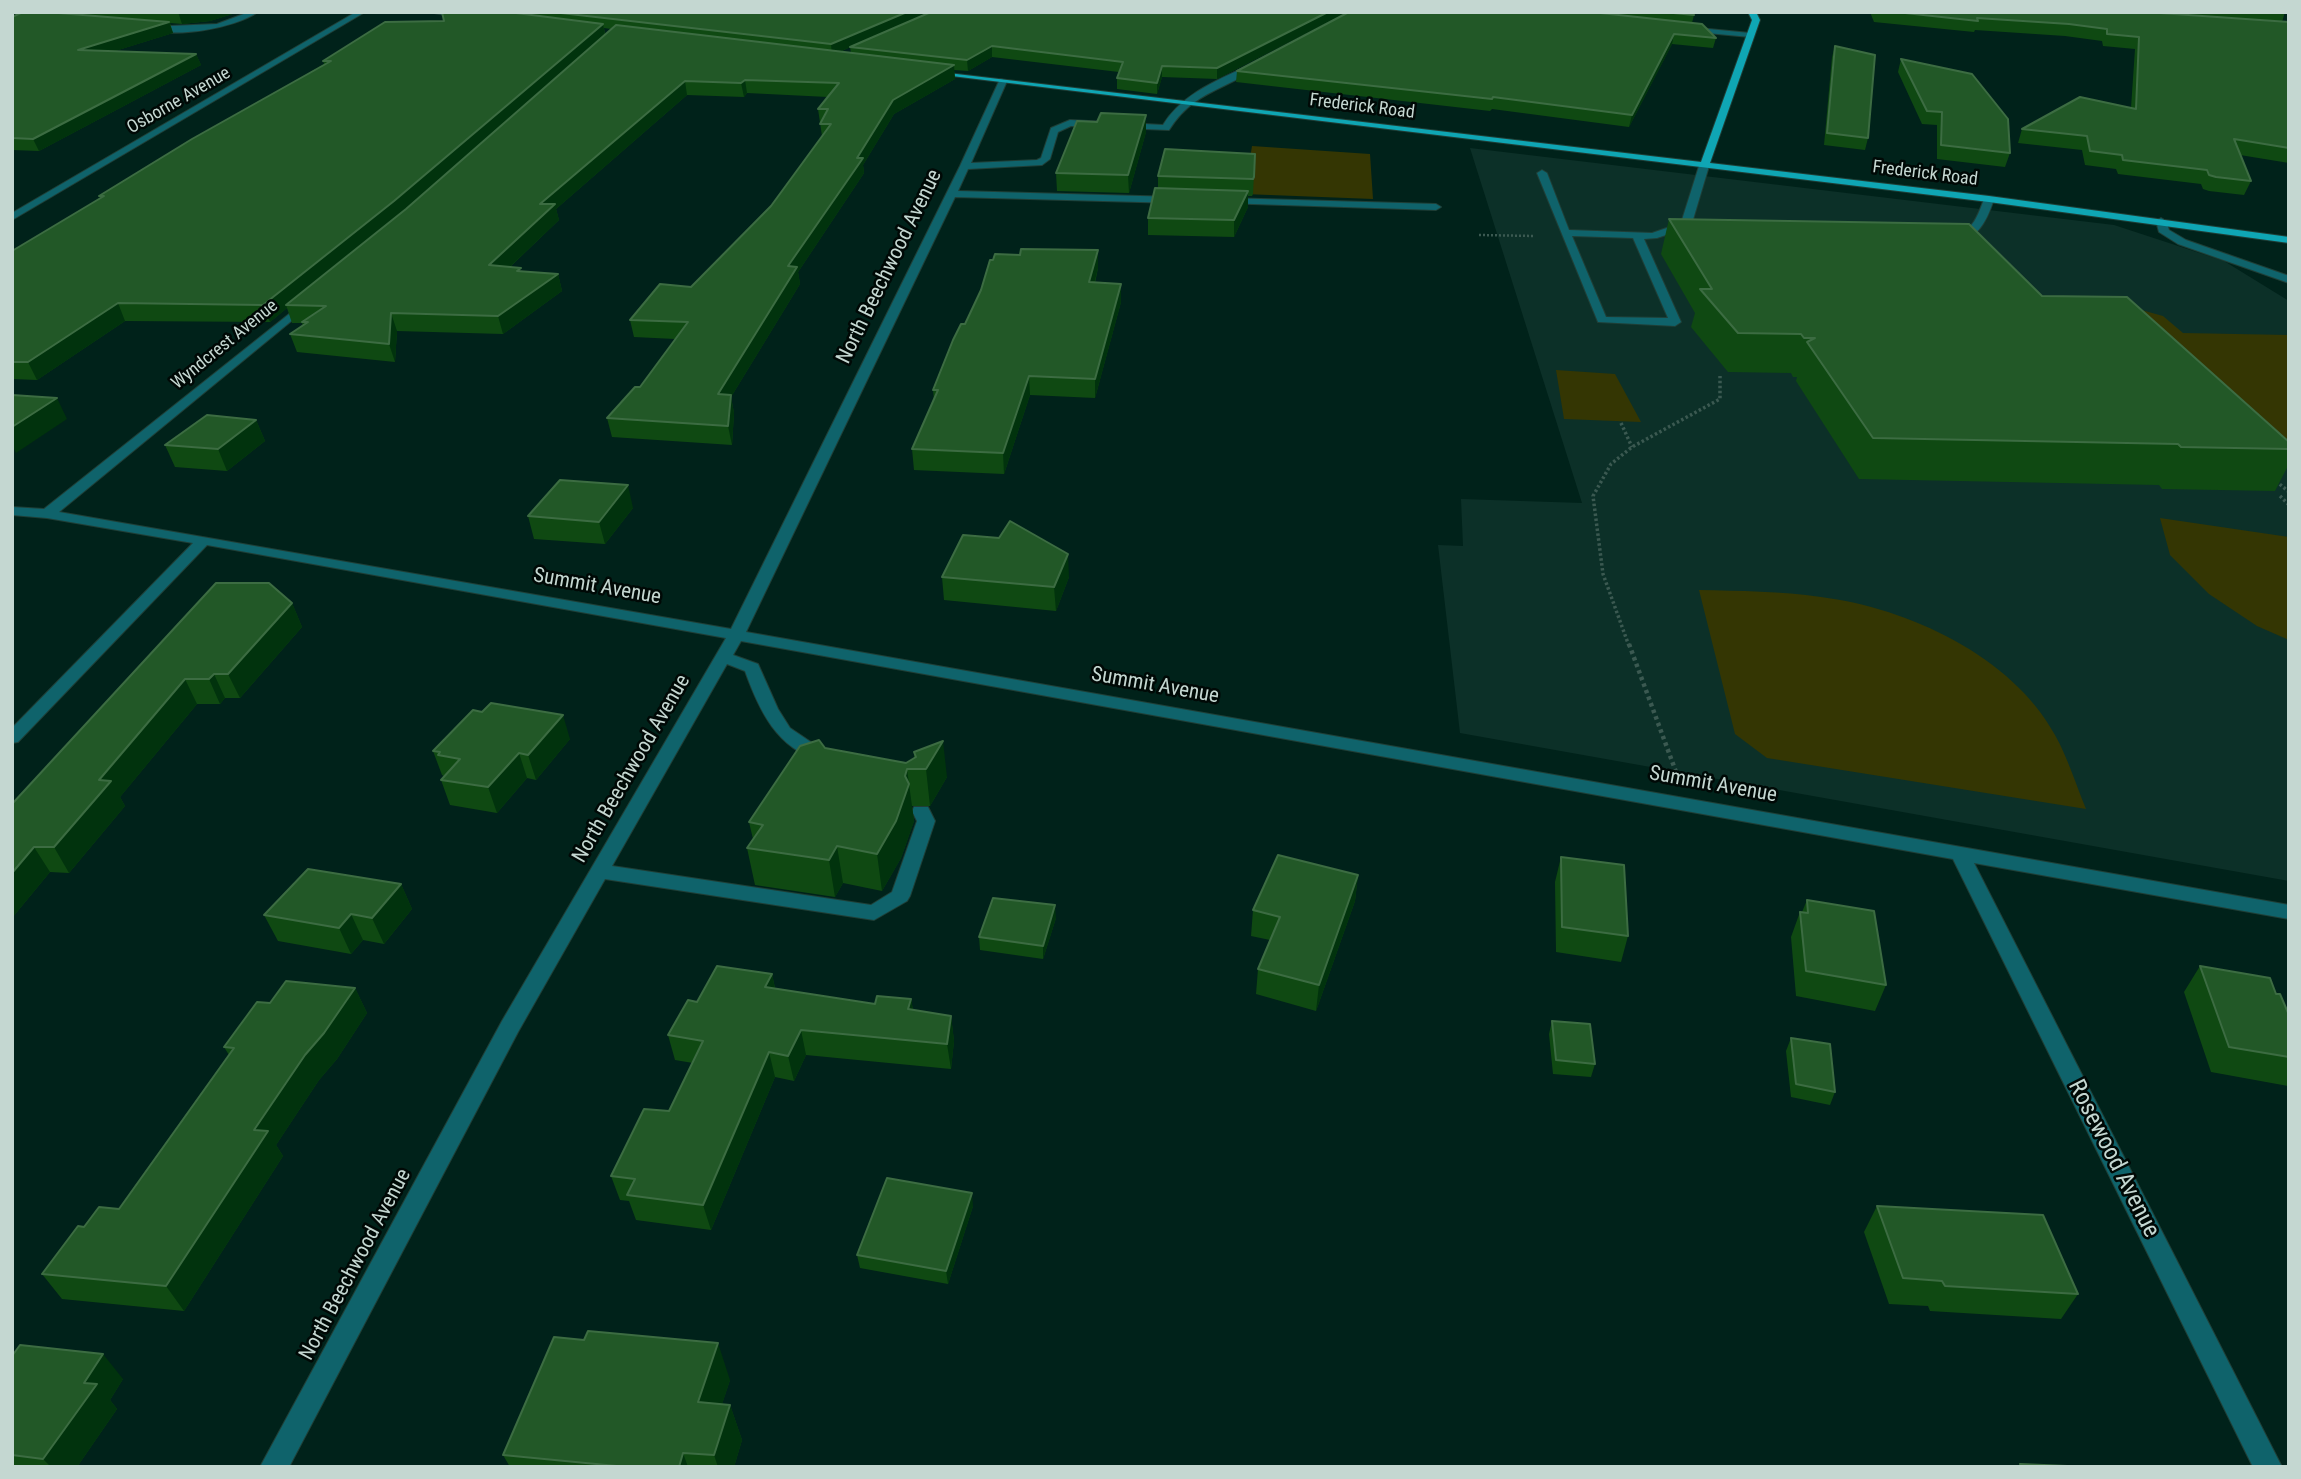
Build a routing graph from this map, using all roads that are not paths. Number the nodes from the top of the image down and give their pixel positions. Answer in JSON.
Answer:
{"nodes":[{"id":1,"x":255,"y":12,"type":"edge"},
{"id":2,"x":362,"y":12,"type":"edge"},
{"id":3,"x":431,"y":12,"type":"edge"},
{"id":4,"x":1752,"y":12,"type":"edge"},
{"id":5,"x":470,"y":17,"type":"edge"},
{"id":6,"x":145,"y":27,"type":"edge"},
{"id":7,"x":1685,"y":29,"type":"edge"},
{"id":8,"x":1750,"y":35,"type":"junction"},
{"id":9,"x":1266,"y":61,"type":"edge"},
{"id":10,"x":923,"y":72,"type":"edge"},
{"id":11,"x":1003,"y":81,"type":"junction"},
{"id":12,"x":1184,"y":103,"type":"junction"},
{"id":13,"x":965,"y":166,"type":"junction"},
{"id":14,"x":1704,"y":166,"type":"junction"},
{"id":15,"x":1542,"y":173,"type":"dead end"},
{"id":16,"x":951,"y":194,"type":"junction"},
{"id":17,"x":1989,"y":199,"type":"junction"},
{"id":18,"x":1187,"y":200,"type":"edge"},
{"id":19,"x":1214,"y":201,"type":"edge"},
{"id":20,"x":1436,"y":206,"type":"dead end"},
{"id":21,"x":12,"y":217,"type":"edge"},
{"id":22,"x":2161,"y":222,"type":"junction"},
{"id":23,"x":1686,"y":225,"type":"junction"},
{"id":24,"x":1722,"y":230,"type":"edge"},
{"id":25,"x":1565,"y":233,"type":"junction"},
{"id":26,"x":1637,"y":235,"type":"junction"},
{"id":27,"x":1941,"y":239,"type":"edge"},
{"id":28,"x":2289,"y":240,"type":"edge"},
{"id":29,"x":2289,"y":280,"type":"edge"},
{"id":30,"x":321,"y":291,"type":"edge"},
{"id":31,"x":12,"y":511,"type":"edge"},
{"id":32,"x":47,"y":514,"type":"junction"},
{"id":33,"x":204,"y":540,"type":"junction"},
{"id":34,"x":736,"y":635,"type":"junction"},
{"id":35,"x":723,"y":657,"type":"junction"},
{"id":36,"x":12,"y":738,"type":"edge"},
{"id":37,"x":838,"y":761,"type":"edge"},
{"id":38,"x":920,"y":811,"type":"dead end"},
{"id":39,"x":1959,"y":851,"type":"junction"},
{"id":40,"x":599,"y":871,"type":"junction"},
{"id":41,"x":2289,"y":912,"type":"edge"},
{"id":42,"x":274,"y":1467,"type":"edge"},
{"id":43,"x":2268,"y":1467,"type":"edge"}],
"edges":[{"from":1,"to":6,"type":"street"},
{"from":2,"to":21,"type":"street","name":"Osborne Avenue"},
{"from":3,"to":5,"type":"main road"},
{"from":4,"to":8,"type":"main road"},
{"from":7,"to":8,"type":"street"},
{"from":8,"to":14,"type":"main road"},
{"from":9,"to":12,"type":"street"},
{"from":10,"to":11,"type":"main road","name":"Frederick Road"},
{"from":11,"to":12,"type":"main road","name":"Frederick Road"},
{"from":11,"to":13,"type":"street","name":"North Beechwood Avenue"},
{"from":12,"to":13,"type":"street"},
{"from":12,"to":14,"type":"main road","name":"Frederick Road"},
{"from":13,"to":16,"type":"street","name":"North Beechwood Avenue"},
{"from":14,"to":17,"type":"main road","name":"Frederick Road"},
{"from":14,"to":23,"type":"street"},
{"from":15,"to":25,"type":"street"},
{"from":16,"to":18,"type":"street"},
{"from":16,"to":34,"type":"street","name":"North Beechwood Avenue"},
{"from":17,"to":22,"type":"main road","name":"Frederick Road"},
{"from":17,"to":27,"type":"street"},
{"from":19,"to":20,"type":"street"},
{"from":22,"to":28,"type":"main road","name":"Frederick Road"},
{"from":22,"to":29,"type":"street"},
{"from":23,"to":24,"type":"street"},
{"from":23,"to":26,"type":"street"},
{"from":25,"to":26,"type":"street"},
{"from":25,"to":26,"type":"street"},
{"from":30,"to":32,"type":"street","name":"Wyndcrest Avenue"},
{"from":31,"to":32,"type":"street","name":"Summit Avenue"},
{"from":32,"to":33,"type":"street","name":"Summit Avenue"},
{"from":33,"to":34,"type":"street","name":"Summit Avenue"},
{"from":33,"to":36,"type":"street"},
{"from":34,"to":35,"type":"street","name":"North Beechwood Avenue"},
{"from":34,"to":39,"type":"street","name":"Summit Avenue"},
{"from":35,"to":37,"type":"street"},
{"from":35,"to":40,"type":"street","name":"North Beechwood Avenue"},
{"from":38,"to":40,"type":"street"},
{"from":39,"to":41,"type":"street","name":"Summit Avenue"},
{"from":39,"to":43,"type":"street","name":"Rosewood Avenue"},
{"from":40,"to":42,"type":"street","name":"North Beechwood Avenue"}]}
